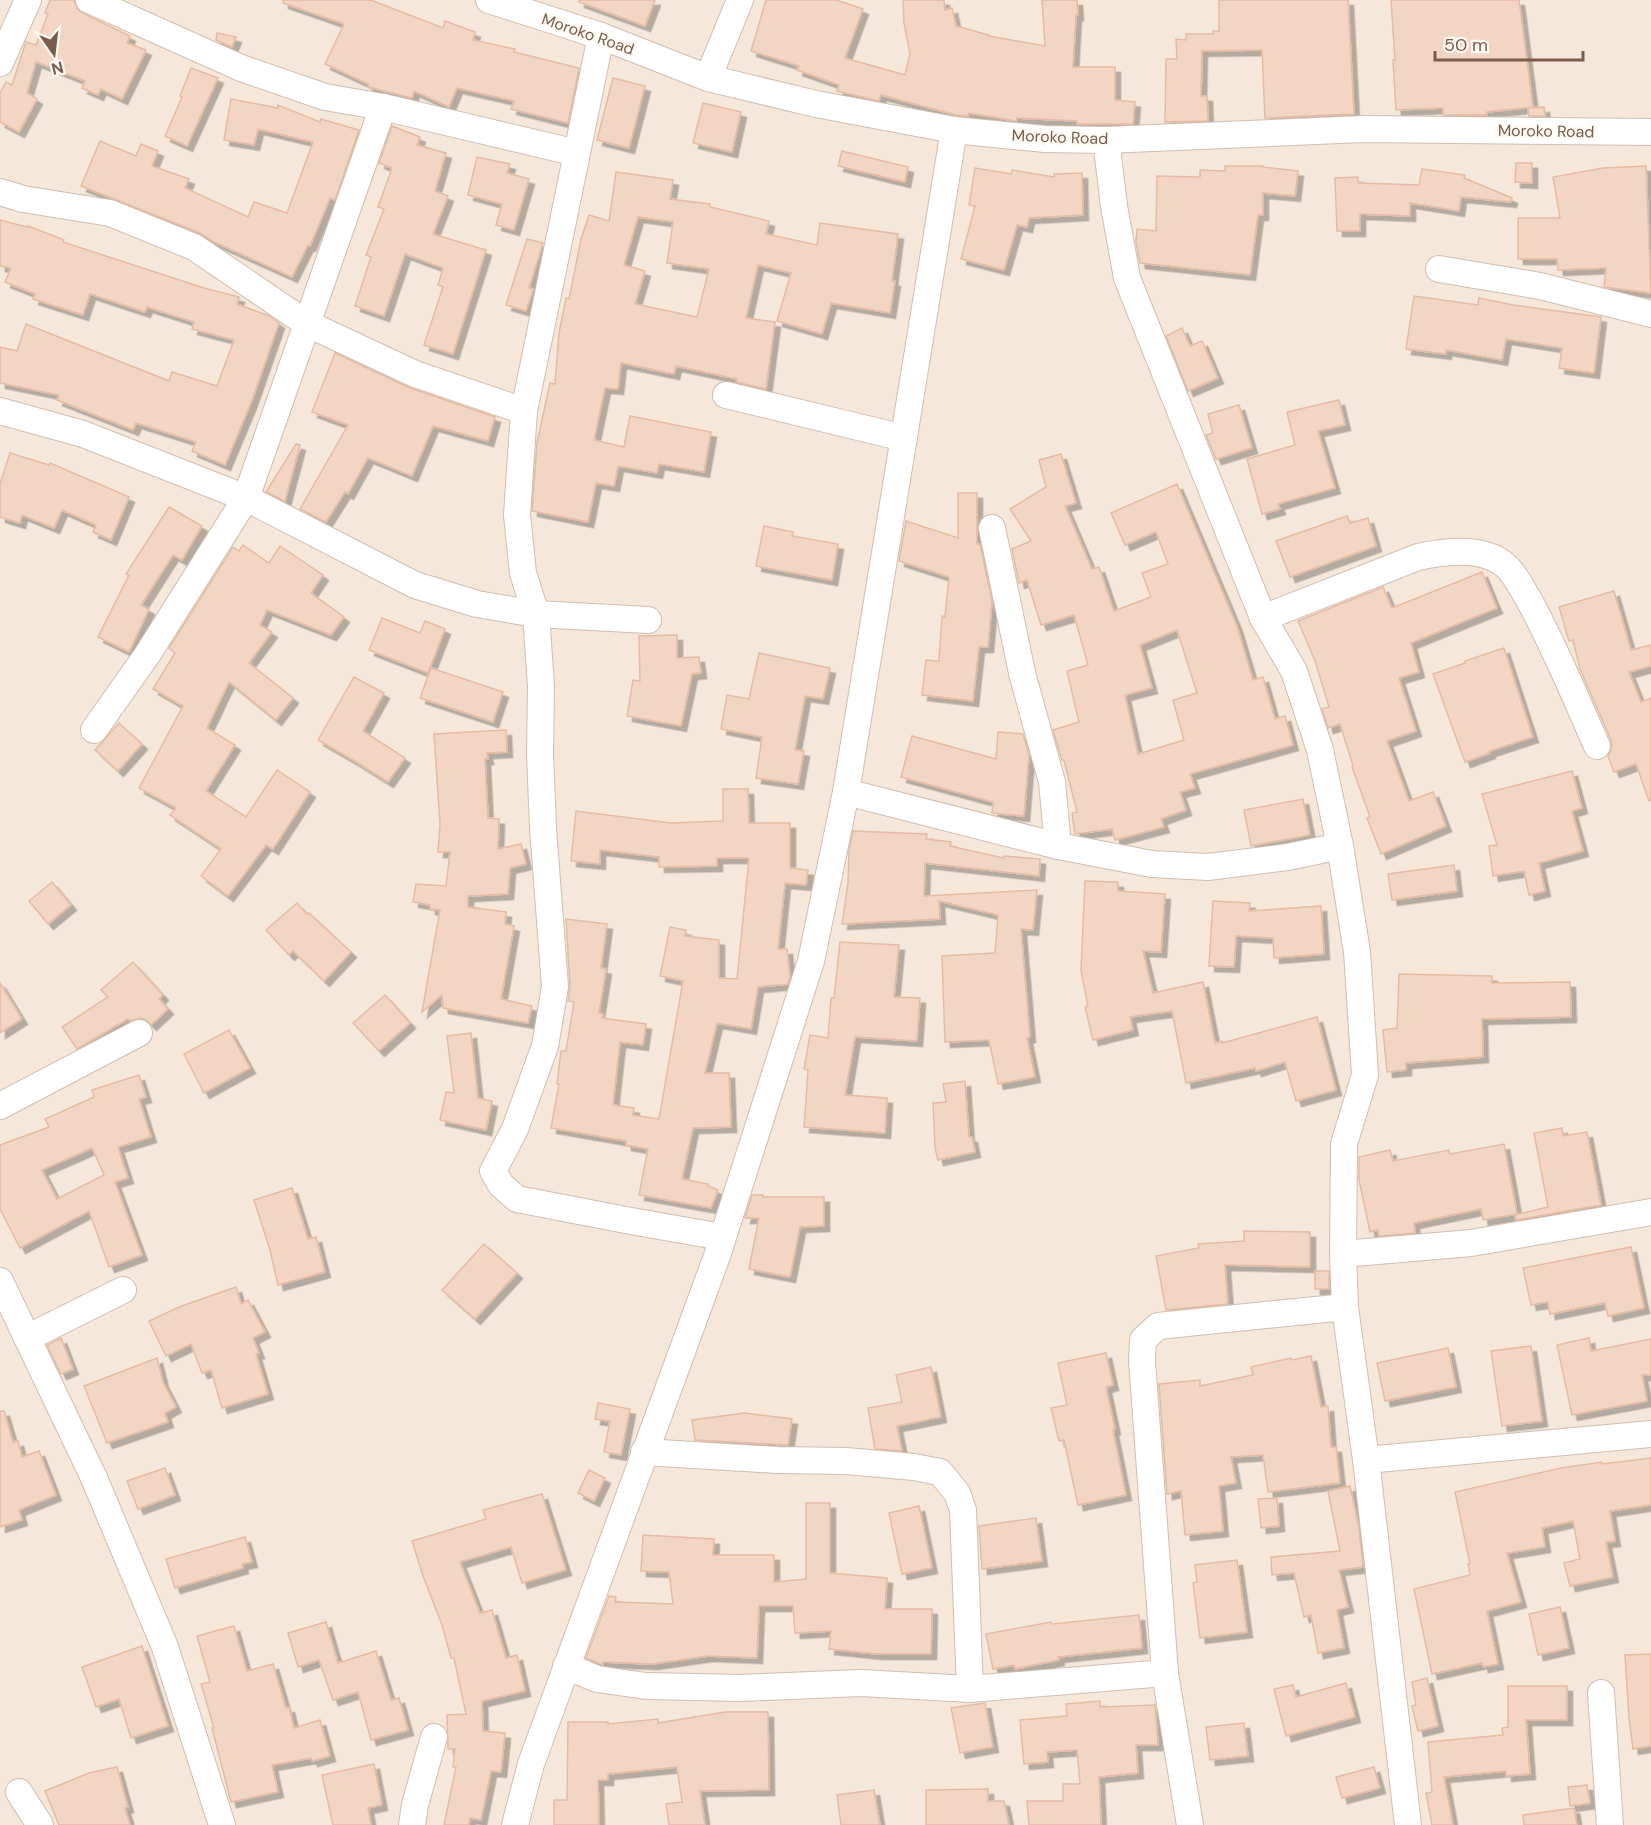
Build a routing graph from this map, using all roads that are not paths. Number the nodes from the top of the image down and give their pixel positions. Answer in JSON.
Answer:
{"nodes":[{"id":1,"x":28,"y":0,"type":"edge"},
{"id":2,"x":89,"y":0,"type":"edge"},
{"id":3,"x":489,"y":0,"type":"edge"},
{"id":4,"x":740,"y":0,"type":"edge"},
{"id":5,"x":601,"y":36,"type":"junction"},
{"id":6,"x":0,"y":63,"type":"edge"},
{"id":7,"x":708,"y":78,"type":"junction"},
{"id":8,"x":383,"y":107,"type":"junction"},
{"id":9,"x":954,"y":130,"type":"junction"},
{"id":10,"x":1651,"y":132,"type":"edge"},
{"id":11,"x":1106,"y":140,"type":"junction"},
{"id":12,"x":577,"y":153,"type":"junction"},
{"id":13,"x":0,"y":192,"type":"edge"},
{"id":14,"x":1439,"y":269,"type":"dead end"},
{"id":15,"x":1651,"y":314,"type":"edge"},
{"id":16,"x":306,"y":323,"type":"junction"},
{"id":17,"x":726,"y":395,"type":"dead end"},
{"id":18,"x":0,"y":411,"type":"edge"},
{"id":19,"x":524,"y":411,"type":"junction"},
{"id":20,"x":904,"y":438,"type":"junction"},
{"id":21,"x":246,"y":498,"type":"junction"},
{"id":22,"x":992,"y":528,"type":"dead end"},
{"id":23,"x":536,"y":614,"type":"junction"},
{"id":24,"x":1263,"y":618,"type":"junction"},
{"id":25,"x":648,"y":620,"type":"dead end"},
{"id":26,"x":94,"y":730,"type":"dead end"},
{"id":27,"x":1597,"y":746,"type":"dead end"},
{"id":28,"x":846,"y":792,"type":"junction"},
{"id":29,"x":1058,"y":846,"type":"junction"},
{"id":30,"x":1340,"y":846,"type":"junction"},
{"id":31,"x":139,"y":1033,"type":"dead end"},
{"id":32,"x":0,"y":1106,"type":"edge"},
{"id":33,"x":1651,"y":1212,"type":"edge"},
{"id":34,"x":722,"y":1236,"type":"junction"},
{"id":35,"x":1343,"y":1254,"type":"junction"},
{"id":36,"x":0,"y":1281,"type":"edge"},
{"id":37,"x":123,"y":1290,"type":"dead end"},
{"id":38,"x":1346,"y":1306,"type":"junction"},
{"id":39,"x":15,"y":1330,"type":"edge"},
{"id":40,"x":1651,"y":1434,"type":"edge"},
{"id":41,"x":644,"y":1452,"type":"junction"},
{"id":42,"x":1366,"y":1460,"type":"junction"},
{"id":43,"x":567,"y":1666,"type":"junction"},
{"id":44,"x":1165,"y":1673,"type":"junction"},
{"id":45,"x":970,"y":1689,"type":"junction"},
{"id":46,"x":1601,"y":1693,"type":"dead end"},
{"id":47,"x":434,"y":1737,"type":"dead end"},
{"id":48,"x":20,"y":1792,"type":"dead end"},
{"id":49,"x":40,"y":1825,"type":"edge"},
{"id":50,"x":222,"y":1825,"type":"edge"},
{"id":51,"x":412,"y":1825,"type":"edge"},
{"id":52,"x":515,"y":1825,"type":"edge"},
{"id":53,"x":1190,"y":1825,"type":"edge"},
{"id":54,"x":1408,"y":1825,"type":"edge"},
{"id":55,"x":1610,"y":1825,"type":"edge"}],
"edges":[{"from":1,"to":6,"type":"street"},
{"from":2,"to":8,"type":"street"},
{"from":3,"to":5,"type":"street","name":"Moroko Road"},
{"from":4,"to":7,"type":"street"},
{"from":5,"to":7,"type":"street","name":"Moroko Road"},
{"from":5,"to":12,"type":"street"},
{"from":7,"to":9,"type":"street","name":"Moroko Road"},
{"from":8,"to":12,"type":"street"},
{"from":8,"to":16,"type":"street"},
{"from":9,"to":11,"type":"street","name":"Moroko Road"},
{"from":9,"to":20,"type":"street"},
{"from":10,"to":11,"type":"street","name":"Moroko Road"},
{"from":11,"to":24,"type":"street"},
{"from":12,"to":19,"type":"street"},
{"from":13,"to":16,"type":"street"},
{"from":14,"to":15,"type":"street"},
{"from":16,"to":19,"type":"street"},
{"from":16,"to":21,"type":"street"},
{"from":17,"to":20,"type":"street"},
{"from":18,"to":21,"type":"street"},
{"from":19,"to":23,"type":"street"},
{"from":20,"to":28,"type":"street"},
{"from":21,"to":23,"type":"street"},
{"from":21,"to":26,"type":"street"},
{"from":22,"to":29,"type":"street"},
{"from":23,"to":25,"type":"street"},
{"from":23,"to":34,"type":"street"},
{"from":24,"to":27,"type":"street"},
{"from":24,"to":30,"type":"street"},
{"from":28,"to":29,"type":"street"},
{"from":28,"to":34,"type":"street"},
{"from":29,"to":30,"type":"street"},
{"from":30,"to":35,"type":"street"},
{"from":31,"to":32,"type":"street"},
{"from":33,"to":35,"type":"street"},
{"from":34,"to":41,"type":"street"},
{"from":35,"to":38,"type":"street"},
{"from":36,"to":39,"type":"street"},
{"from":37,"to":39,"type":"street"},
{"from":38,"to":42,"type":"street"},
{"from":38,"to":44,"type":"street"},
{"from":39,"to":50,"type":"street"},
{"from":40,"to":42,"type":"street"},
{"from":41,"to":43,"type":"street"},
{"from":41,"to":45,"type":"street"},
{"from":42,"to":54,"type":"street"},
{"from":43,"to":45,"type":"street"},
{"from":43,"to":52,"type":"street"},
{"from":44,"to":45,"type":"street"},
{"from":44,"to":53,"type":"street"},
{"from":46,"to":55,"type":"street"},
{"from":47,"to":51,"type":"street"},
{"from":48,"to":49,"type":"street"}]}
